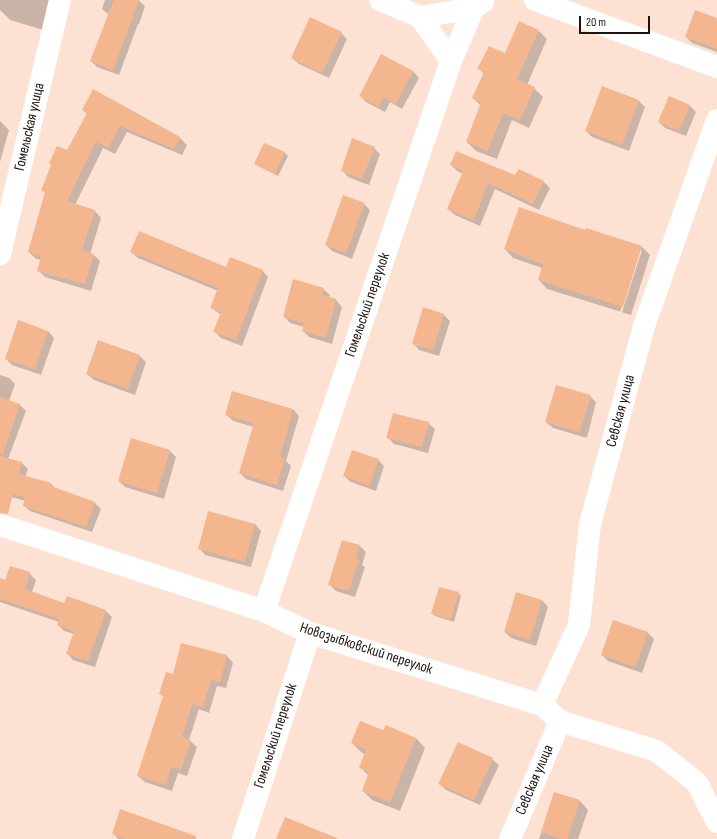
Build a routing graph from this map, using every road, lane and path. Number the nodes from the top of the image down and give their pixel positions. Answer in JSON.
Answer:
{"nodes":[{"id":1,"x":60,"y":0,"type":"edge"},
{"id":2,"x":380,"y":0,"type":"edge"},
{"id":3,"x":535,"y":0,"type":"edge"},
{"id":4,"x":479,"y":3,"type":"edge"},
{"id":5,"x":420,"y":17,"type":"junction"},
{"id":6,"x":450,"y":61,"type":"junction"},
{"id":7,"x":717,"y":67,"type":"edge"},
{"id":8,"x":717,"y":120,"type":"edge"},
{"id":9,"x":0,"y":254,"type":"edge"},
{"id":10,"x":0,"y":525,"type":"edge"},
{"id":11,"x":264,"y":611,"type":"junction"},
{"id":12,"x":310,"y":633,"type":"junction"},
{"id":13,"x":542,"y":705,"type":"junction"},
{"id":14,"x":560,"y":722,"type":"junction"},
{"id":15,"x":717,"y":822,"type":"edge"},
{"id":16,"x":717,"y":834,"type":"edge"},
{"id":17,"x":243,"y":839,"type":"edge"},
{"id":18,"x":510,"y":839,"type":"edge"},
{"id":19,"x":717,"y":839,"type":"edge"}],
"edges":[{"from":1,"to":9,"type":"street","name":"Гомельская улица"},
{"from":2,"to":5,"type":"street"},
{"from":3,"to":7,"type":"street"},
{"from":4,"to":5,"type":"street"},
{"from":4,"to":6,"type":"street","name":"Гомельский переулок"},
{"from":5,"to":6,"type":"street"},
{"from":6,"to":11,"type":"street","name":"Гомельский переулок"},
{"from":8,"to":13,"type":"street","name":"Севская улица"},
{"from":10,"to":11,"type":"street","name":"Новозыбковский переулок"},
{"from":11,"to":12,"type":"street","name":"Новозыбковский переулок"},
{"from":12,"to":13,"type":"street","name":"Новозыбковский переулок"},
{"from":12,"to":17,"type":"street","name":"Гомельский переулок"},
{"from":13,"to":14,"type":"street","name":"Новозыбковский переулок"},
{"from":14,"to":15,"type":"street","name":"Новозыбковский переулок"},
{"from":14,"to":18,"type":"street","name":"Севская улица"},
{"from":16,"to":19,"type":"street"}]}
